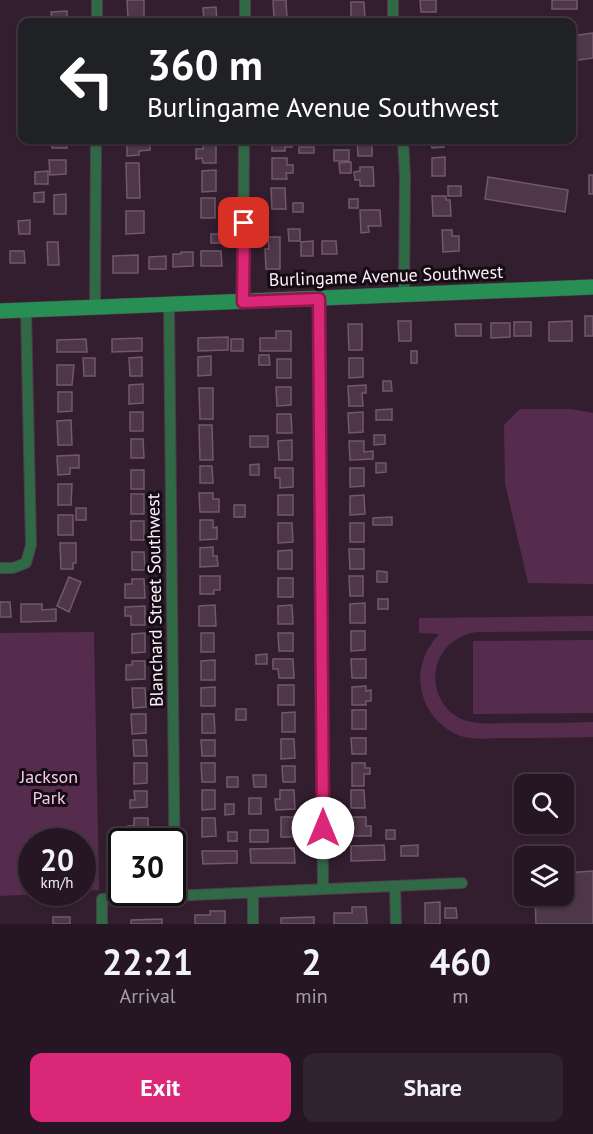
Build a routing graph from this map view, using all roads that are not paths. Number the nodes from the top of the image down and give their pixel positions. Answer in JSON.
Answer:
{"nodes":[{"id":1,"x":97,"y":0,"type":"edge"},
{"id":2,"x":245,"y":0,"type":"edge"},
{"id":3,"x":393,"y":0,"type":"edge"},
{"id":4,"x":97,"y":18,"type":"edge"},
{"id":5,"x":244,"y":18,"type":"edge"},
{"id":6,"x":393,"y":18,"type":"edge"},
{"id":7,"x":96,"y":144,"type":"edge"},
{"id":8,"x":244,"y":144,"type":"edge"},
{"id":9,"x":403,"y":144,"type":"edge"},
{"id":10,"x":593,"y":287,"type":"edge"},
{"id":11,"x":404,"y":295,"type":"junction"},
{"id":12,"x":319,"y":299,"type":"junction"},
{"id":13,"x":243,"y":302,"type":"junction"},
{"id":14,"x":169,"y":306,"type":"junction"},
{"id":15,"x":95,"y":308,"type":"junction"},
{"id":16,"x":26,"y":310,"type":"junction"},
{"id":17,"x":0,"y":311,"type":"edge"},
{"id":18,"x":0,"y":568,"type":"edge"},
{"id":19,"x":174,"y":828,"type":"edge"},
{"id":20,"x":462,"y":883,"type":"dead end"},
{"id":21,"x":395,"y":886,"type":"junction"},
{"id":22,"x":323,"y":889,"type":"junction"},
{"id":23,"x":253,"y":893,"type":"junction"},
{"id":24,"x":186,"y":894,"type":"edge"},
{"id":25,"x":108,"y":899,"type":"edge"},
{"id":26,"x":102,"y":924,"type":"edge"},
{"id":27,"x":253,"y":924,"type":"edge"},
{"id":28,"x":396,"y":924,"type":"edge"}],
"edges":[{"from":1,"to":4,"type":"street"},
{"from":2,"to":5,"type":"street"},
{"from":3,"to":6,"type":"street"},
{"from":7,"to":15,"type":"street"},
{"from":8,"to":13,"type":"street"},
{"from":9,"to":11,"type":"street"},
{"from":10,"to":11,"type":"street","name":"Burlingame Avenue Southwest"},
{"from":11,"to":12,"type":"street","name":"Burlingame Avenue Southwest"},
{"from":12,"to":13,"type":"street","name":"Burlingame Avenue Southwest"},
{"from":12,"to":22,"type":"street"},
{"from":13,"to":14,"type":"street","name":"Burlingame Avenue Southwest"},
{"from":14,"to":15,"type":"street","name":"Burlingame Avenue Southwest"},
{"from":14,"to":19,"type":"street","name":"Blanchard Street Southwest"},
{"from":15,"to":16,"type":"street","name":"Burlingame Avenue Southwest"},
{"from":16,"to":17,"type":"street","name":"Burlingame Avenue Southwest"},
{"from":16,"to":18,"type":"street"},
{"from":20,"to":21,"type":"street"},
{"from":21,"to":22,"type":"street"},
{"from":21,"to":28,"type":"street"},
{"from":22,"to":23,"type":"street"},
{"from":23,"to":24,"type":"street"},
{"from":23,"to":27,"type":"street"},
{"from":25,"to":26,"type":"street"}]}
